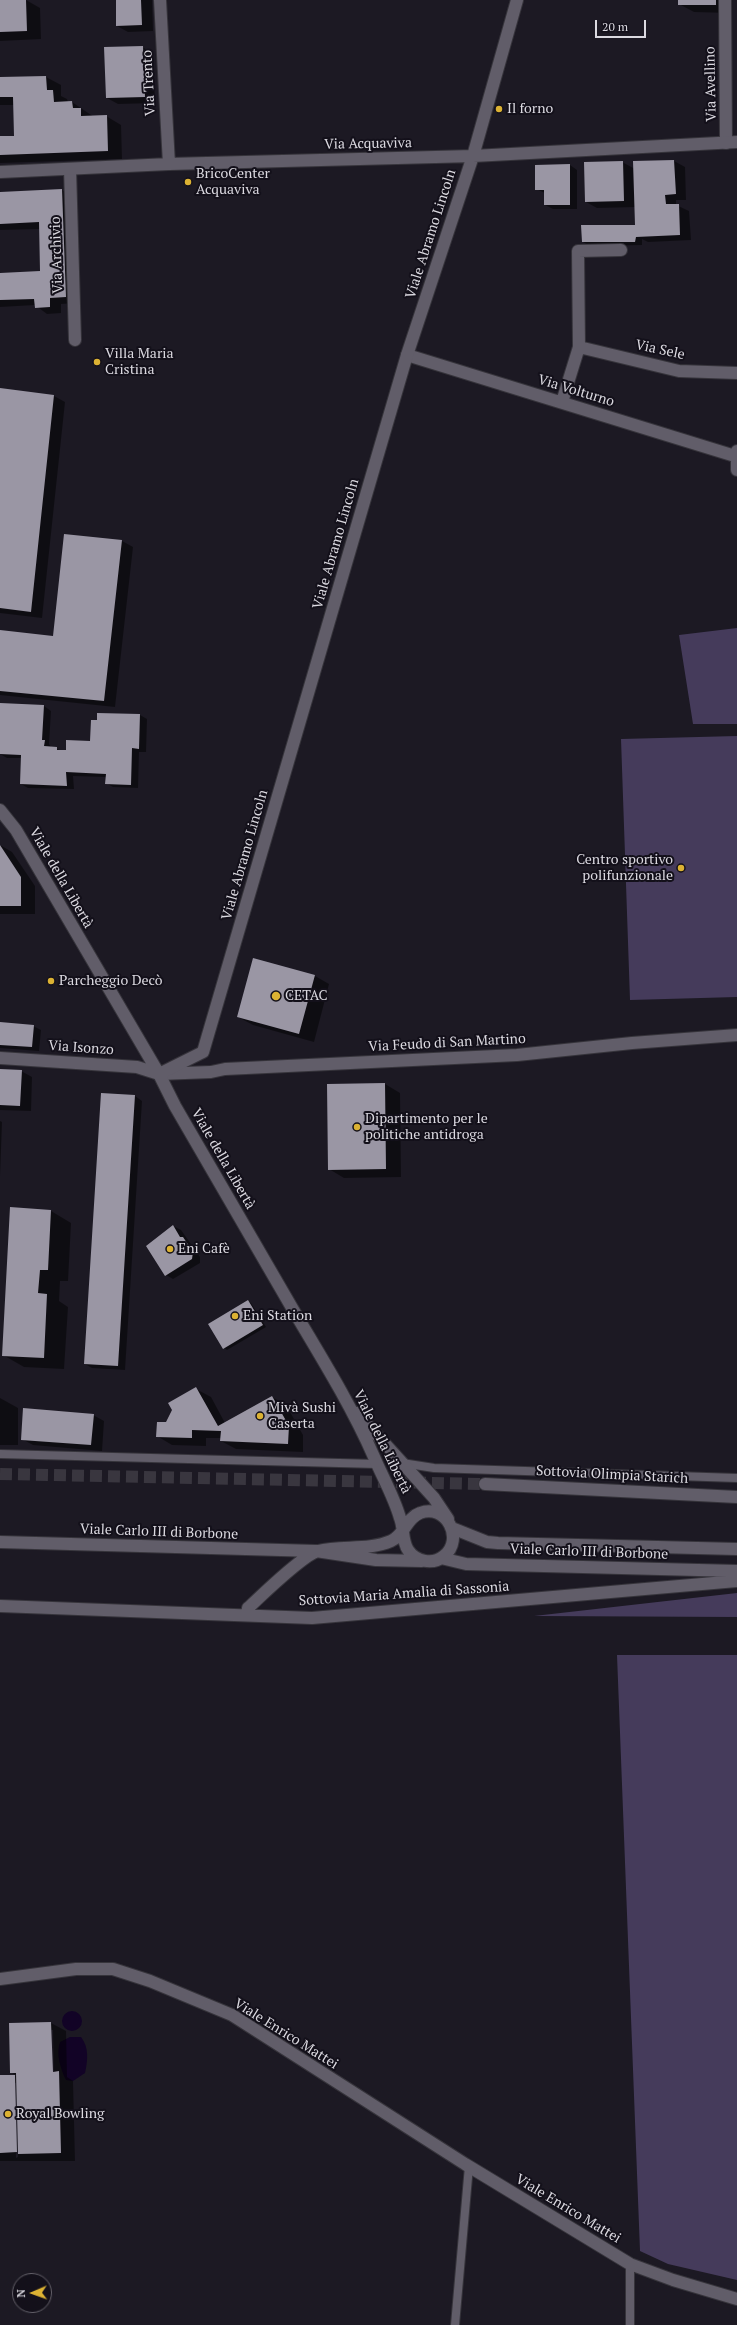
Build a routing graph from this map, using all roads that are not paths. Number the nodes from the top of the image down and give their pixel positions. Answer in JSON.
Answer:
{"nodes":[{"id":1,"x":160,"y":0,"type":"edge"},
{"id":2,"x":517,"y":0,"type":"edge"},
{"id":3,"x":725,"y":0,"type":"edge"},
{"id":4,"x":732,"y":143,"type":"edge"},
{"id":5,"x":473,"y":156,"type":"junction"},
{"id":6,"x":169,"y":164,"type":"junction"},
{"id":7,"x":70,"y":169,"type":"junction"},
{"id":8,"x":0,"y":172,"type":"edge"},
{"id":9,"x":621,"y":250,"type":"dead end"},
{"id":10,"x":75,"y":340,"type":"dead end"},
{"id":11,"x":579,"y":347,"type":"junction"},
{"id":12,"x":407,"y":355,"type":"junction"},
{"id":13,"x":737,"y":373,"type":"edge"},
{"id":14,"x":562,"y":402,"type":"junction"},
{"id":15,"x":736,"y":453,"type":"edge"},
{"id":16,"x":737,"y":470,"type":"edge"},
{"id":17,"x":0,"y":810,"type":"edge"},
{"id":18,"x":737,"y":1035,"type":"edge"},
{"id":19,"x":0,"y":1058,"type":"edge"},
{"id":20,"x":159,"y":1074,"type":"junction"},
{"id":21,"x":348,"y":1404,"type":"junction"},
{"id":22,"x":0,"y":1454,"type":"edge"},
{"id":23,"x":402,"y":1463,"type":"junction"},
{"id":24,"x":377,"y":1464,"type":"junction"},
{"id":25,"x":737,"y":1478,"type":"edge"},
{"id":26,"x":485,"y":1484,"type":"tunnel mouth"},
{"id":27,"x":737,"y":1497,"type":"edge"},
{"id":28,"x":451,"y":1525,"type":"junction"},
{"id":29,"x":405,"y":1531,"type":"junction"},
{"id":30,"x":0,"y":1542,"type":"edge"},
{"id":31,"x":737,"y":1549,"type":"edge"},
{"id":32,"x":316,"y":1551,"type":"junction"},
{"id":33,"x":441,"y":1558,"type":"junction"},
{"id":34,"x":425,"y":1561,"type":"junction"},
{"id":35,"x":737,"y":1571,"type":"edge"},
{"id":36,"x":737,"y":1581,"type":"edge"},
{"id":37,"x":0,"y":1606,"type":"edge"},
{"id":38,"x":247,"y":1615,"type":"junction"},
{"id":39,"x":0,"y":1979,"type":"edge"},
{"id":40,"x":469,"y":2166,"type":"junction"},
{"id":41,"x":630,"y":2264,"type":"junction"},
{"id":42,"x":737,"y":2299,"type":"edge"},
{"id":43,"x":455,"y":2325,"type":"edge"},
{"id":44,"x":630,"y":2325,"type":"edge"}],
"edges":[{"from":1,"to":6,"type":"street","name":"Via Trento"},
{"from":2,"to":5,"type":"street","name":"Viale Abramo Lincoln"},
{"from":3,"to":4,"type":"street","name":"Via Avellino"},
{"from":4,"to":5,"type":"street","name":"Via Acquaviva"},
{"from":5,"to":6,"type":"street","name":"Via Acquaviva"},
{"from":5,"to":12,"type":"street","name":"Viale Abramo Lincoln"},
{"from":6,"to":7,"type":"street","name":"Via Acquaviva"},
{"from":7,"to":8,"type":"street","name":"Via Acquaviva"},
{"from":7,"to":10,"type":"street","name":"Via Archivio"},
{"from":9,"to":11,"type":"street"},
{"from":11,"to":13,"type":"street","name":"Via Sele"},
{"from":11,"to":14,"type":"street"},
{"from":12,"to":14,"type":"street","name":"Via Volturno"},
{"from":12,"to":20,"type":"street","name":"Viale Abramo Lincoln"},
{"from":14,"to":15,"type":"street","name":"Via Volturno"},
{"from":15,"to":16,"type":"street"},
{"from":17,"to":20,"type":"street","name":"Viale della Libertà"},
{"from":18,"to":20,"type":"street","name":"Via Feudo di San Martino"},
{"from":19,"to":20,"type":"street","name":"Via Isonzo"},
{"from":20,"to":21,"type":"street","name":"Viale della Libertà"},
{"from":21,"to":23,"type":"street"},
{"from":21,"to":24,"type":"street","name":"Viale della Libertà"},
{"from":22,"to":24,"type":"lane"},
{"from":23,"to":25,"type":"lane"},
{"from":23,"to":28,"type":"street"},
{"from":24,"to":29,"type":"street","name":"Viale della Libertà"},
{"from":26,"to":27,"type":"street","name":"Sottovia Olimpia Starich"},
{"from":28,"to":29,"type":"street","name":"Viale Carlo III di Borbone"},
{"from":28,"to":31,"type":"street","name":"Viale Carlo III di Borbone"},
{"from":28,"to":33,"type":"street"},
{"from":29,"to":32,"type":"street","name":"Viale Carlo III di Borbone"},
{"from":29,"to":34,"type":"street"},
{"from":30,"to":32,"type":"street","name":"Viale Carlo III di Borbone"},
{"from":32,"to":34,"type":"street","name":"Viale Carlo III di Borbone"},
{"from":32,"to":38,"type":"street"},
{"from":33,"to":34,"type":"street","name":"Viale Carlo III di Borbone"},
{"from":33,"to":35,"type":"street","name":"Viale Carlo III di Borbone"},
{"from":36,"to":38,"type":"street","name":"Sottovia Maria Amalia di Sassonia"},
{"from":37,"to":38,"type":"street","name":"Sottovia Maria Amalia di Sassonia"},
{"from":39,"to":40,"type":"street","name":"Viale Enrico Mattei"},
{"from":40,"to":41,"type":"street","name":"Viale Enrico Mattei"},
{"from":40,"to":43,"type":"lane"},
{"from":41,"to":42,"type":"street","name":"Viale Enrico Mattei"},
{"from":41,"to":44,"type":"lane"}]}
